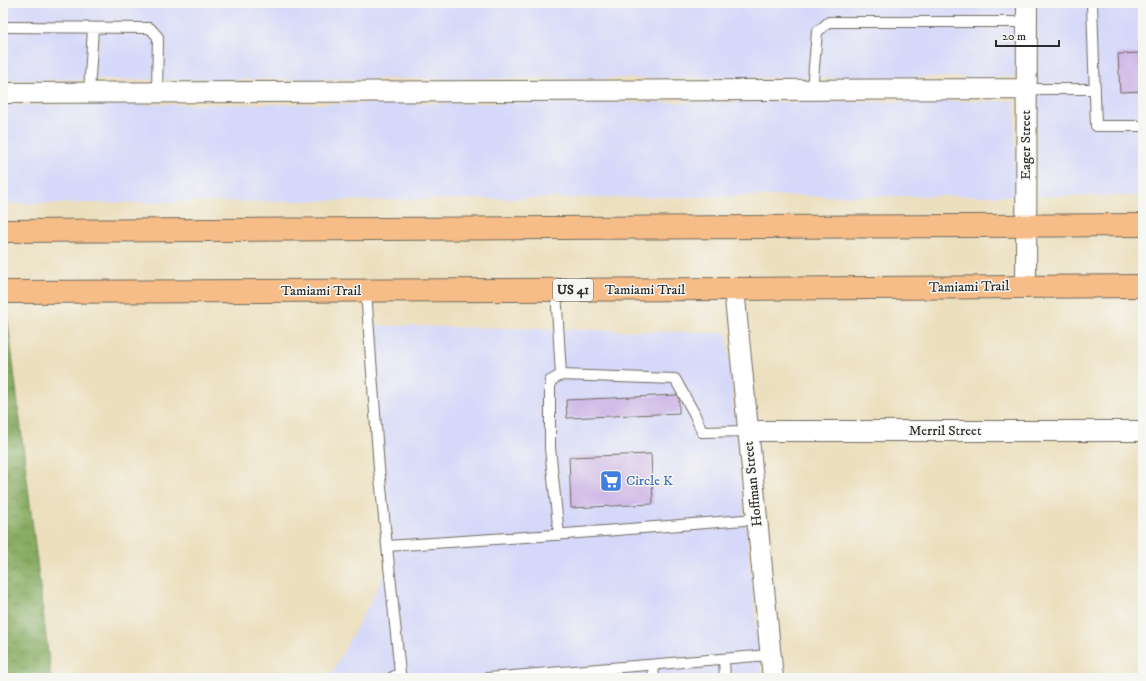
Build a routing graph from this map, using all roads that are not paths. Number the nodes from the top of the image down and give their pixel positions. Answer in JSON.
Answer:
{"nodes":[{"id":1,"x":1092,"y":3,"type":"edge"},
{"id":2,"x":1026,"y":12,"type":"edge"},
{"id":3,"x":3,"y":27,"type":"edge"},
{"id":4,"x":93,"y":28,"type":"junction"},
{"id":5,"x":1025,"y":89,"type":"junction"},
{"id":6,"x":1095,"y":89,"type":"junction"},
{"id":7,"x":812,"y":90,"type":"junction"},
{"id":8,"x":157,"y":92,"type":"junction"},
{"id":9,"x":3,"y":93,"type":"edge"},
{"id":10,"x":89,"y":93,"type":"junction"},
{"id":11,"x":1143,"y":126,"type":"edge"},
{"id":12,"x":1026,"y":225,"type":"junction"},
{"id":13,"x":1143,"y":225,"type":"edge"},
{"id":14,"x":3,"y":231,"type":"edge"},
{"id":15,"x":1143,"y":286,"type":"edge"},
{"id":16,"x":1026,"y":287,"type":"junction"},
{"id":17,"x":734,"y":289,"type":"junction"},
{"id":18,"x":556,"y":290,"type":"junction"},
{"id":19,"x":366,"y":291,"type":"junction"},
{"id":20,"x":3,"y":292,"type":"edge"},
{"id":21,"x":561,"y":376,"type":"junction"},
{"id":22,"x":748,"y":431,"type":"junction"},
{"id":23,"x":1143,"y":431,"type":"edge"},
{"id":24,"x":756,"y":519,"type":"junction"},
{"id":25,"x":559,"y":535,"type":"junction"},
{"id":26,"x":387,"y":546,"type":"junction"},
{"id":27,"x":770,"y":655,"type":"junction"},
{"id":28,"x":724,"y":659,"type":"junction"},
{"id":29,"x":653,"y":665,"type":"junction"},
{"id":30,"x":399,"y":676,"type":"edge"},
{"id":31,"x":487,"y":678,"type":"edge"},
{"id":32,"x":654,"y":678,"type":"edge"},
{"id":33,"x":725,"y":678,"type":"edge"},
{"id":34,"x":773,"y":678,"type":"edge"}],
"edges":[{"from":1,"to":6,"type":"lane"},
{"from":2,"to":5,"type":"street","name":"Eager Street"},
{"from":2,"to":7,"type":"lane"},
{"from":3,"to":4,"type":"lane"},
{"from":4,"to":8,"type":"lane"},
{"from":4,"to":10,"type":"lane"},
{"from":5,"to":6,"type":"lane"},
{"from":5,"to":7,"type":"street"},
{"from":5,"to":12,"type":"street","name":"Eager Street"},
{"from":6,"to":11,"type":"lane"},
{"from":7,"to":8,"type":"street"},
{"from":8,"to":10,"type":"street"},
{"from":9,"to":10,"type":"street"},
{"from":12,"to":13,"type":"main road"},
{"from":12,"to":14,"type":"main road"},
{"from":12,"to":16,"type":"street","name":"Eager Street"},
{"from":15,"to":16,"type":"main road","name":"Tamiami Trail","number":"US 41"},
{"from":16,"to":17,"type":"main road","name":"Tamiami Trail","number":"US 41"},
{"from":17,"to":18,"type":"main road","name":"Tamiami Trail","number":"US 41"},
{"from":17,"to":22,"type":"street","name":"Hoffman Street"},
{"from":18,"to":19,"type":"main road","name":"Tamiami Trail","number":"US 41"},
{"from":18,"to":21,"type":"lane"},
{"from":19,"to":20,"type":"main road","name":"Tamiami Trail","number":"US 41"},
{"from":19,"to":26,"type":"lane"},
{"from":21,"to":22,"type":"lane"},
{"from":21,"to":25,"type":"lane"},
{"from":22,"to":23,"type":"street","name":"Merril Street"},
{"from":22,"to":24,"type":"street","name":"Hoffman Street"},
{"from":24,"to":25,"type":"lane"},
{"from":24,"to":27,"type":"street","name":"Hoffman Street"},
{"from":25,"to":26,"type":"lane"},
{"from":26,"to":30,"type":"lane"},
{"from":27,"to":28,"type":"lane"},
{"from":27,"to":34,"type":"street","name":"Hoffman Street"},
{"from":28,"to":29,"type":"lane"},
{"from":28,"to":33,"type":"lane"},
{"from":29,"to":31,"type":"lane"},
{"from":29,"to":32,"type":"lane"}]}
